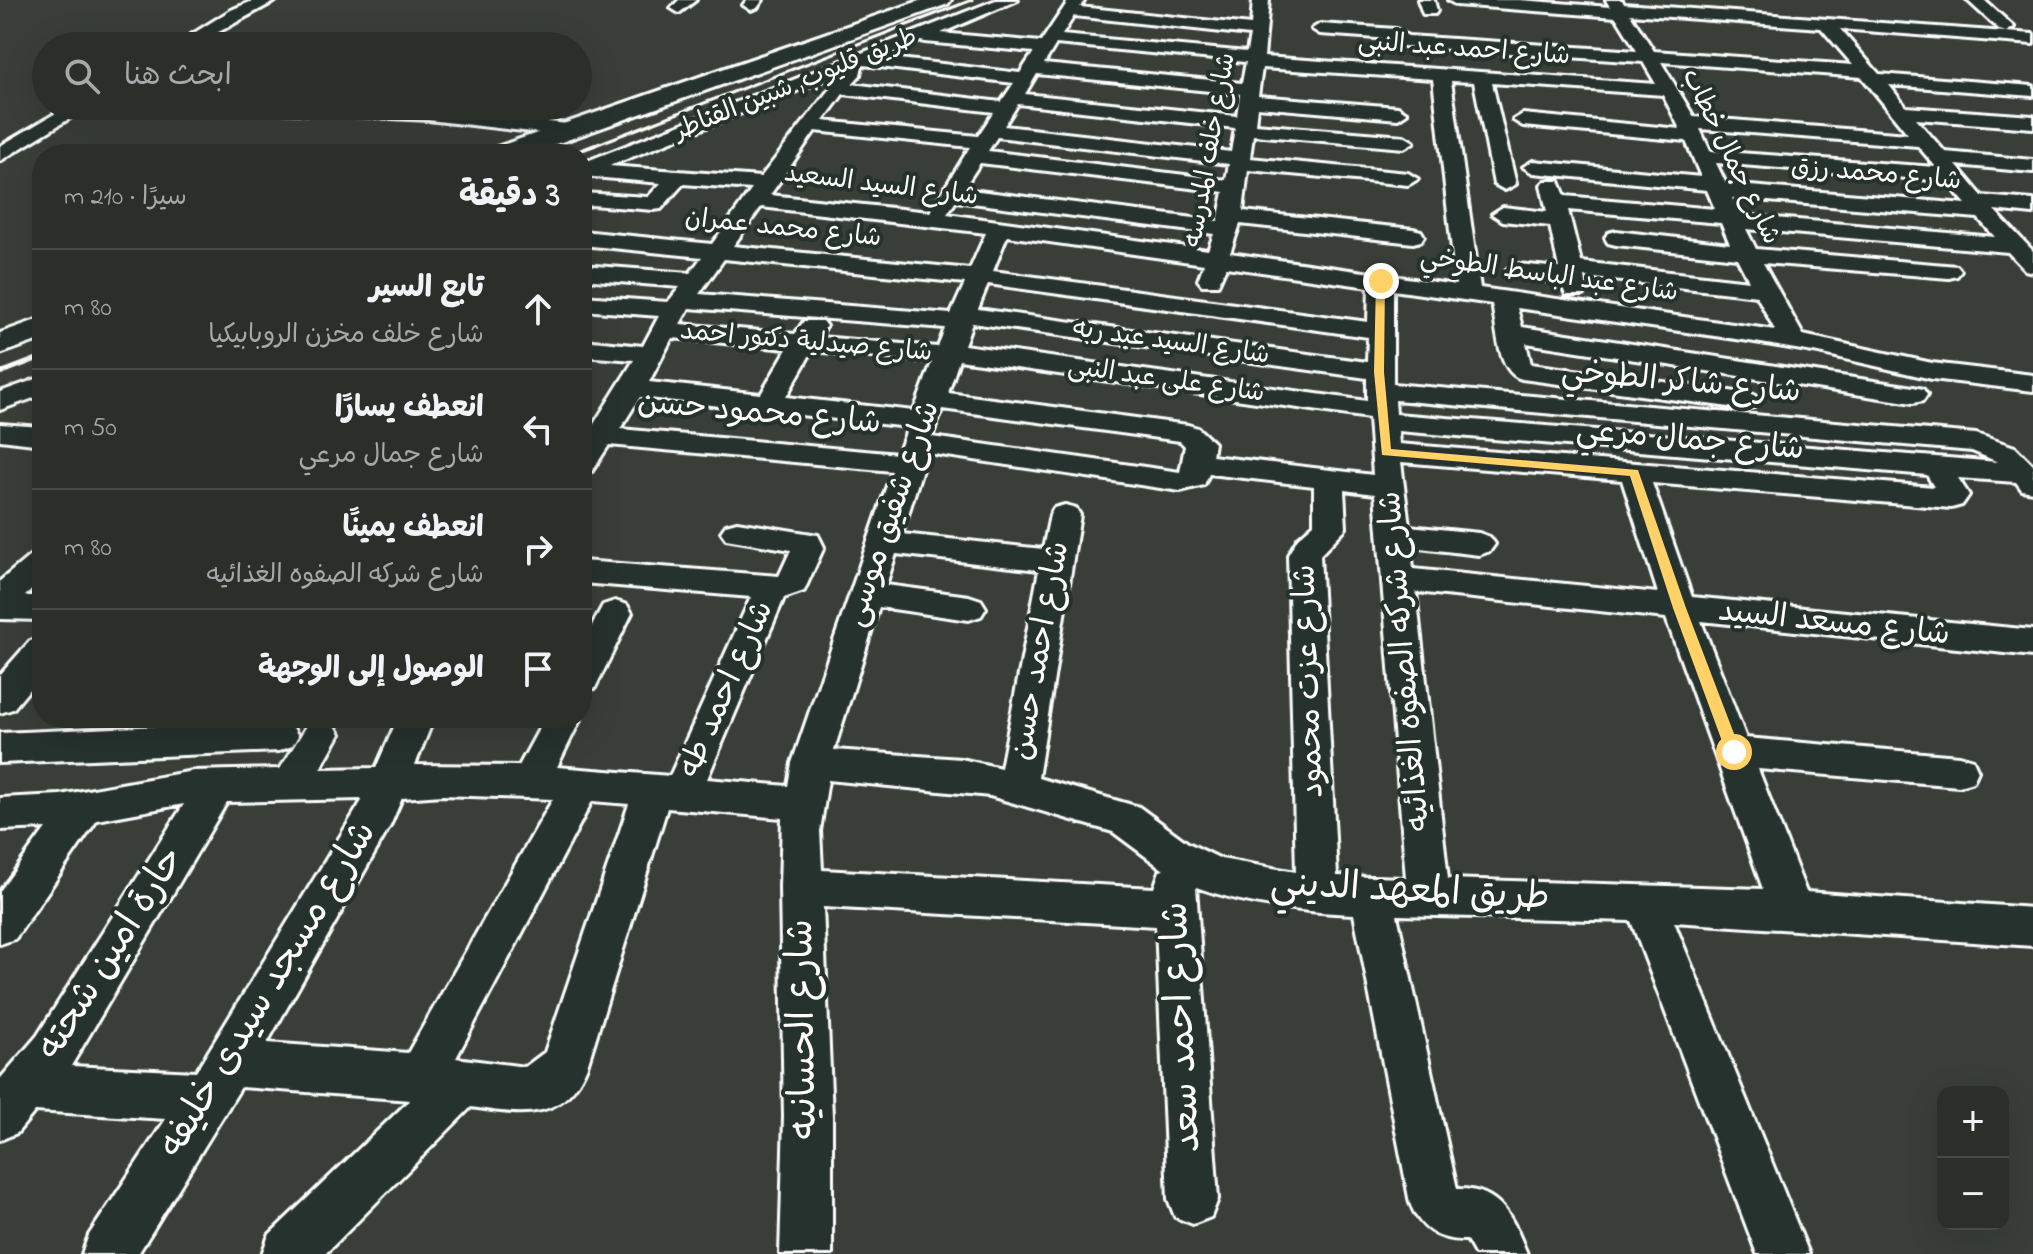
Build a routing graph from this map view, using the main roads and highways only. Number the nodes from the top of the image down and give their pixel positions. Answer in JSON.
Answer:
{"nodes":[{"id":1,"x":923,"y":0,"type":"edge"},
{"id":2,"x":941,"y":0,"type":"edge"},
{"id":3,"x":777,"y":56,"type":"junction"},
{"id":4,"x":530,"y":144,"type":"edge"},
{"id":5,"x":32,"y":332,"type":"edge"},
{"id":6,"x":0,"y":344,"type":"edge"}],
"edges":[{"from":1,"to":3,"type":"main road","name":"طريق قليوب, شبين القناطر"},
{"from":2,"to":3,"type":"main road","name":"طريق قليوب, شبين القناطر"},
{"from":3,"to":4,"type":"main road","name":"طريق قليوب, شبين القناطر"},
{"from":5,"to":6,"type":"main road"}]}
